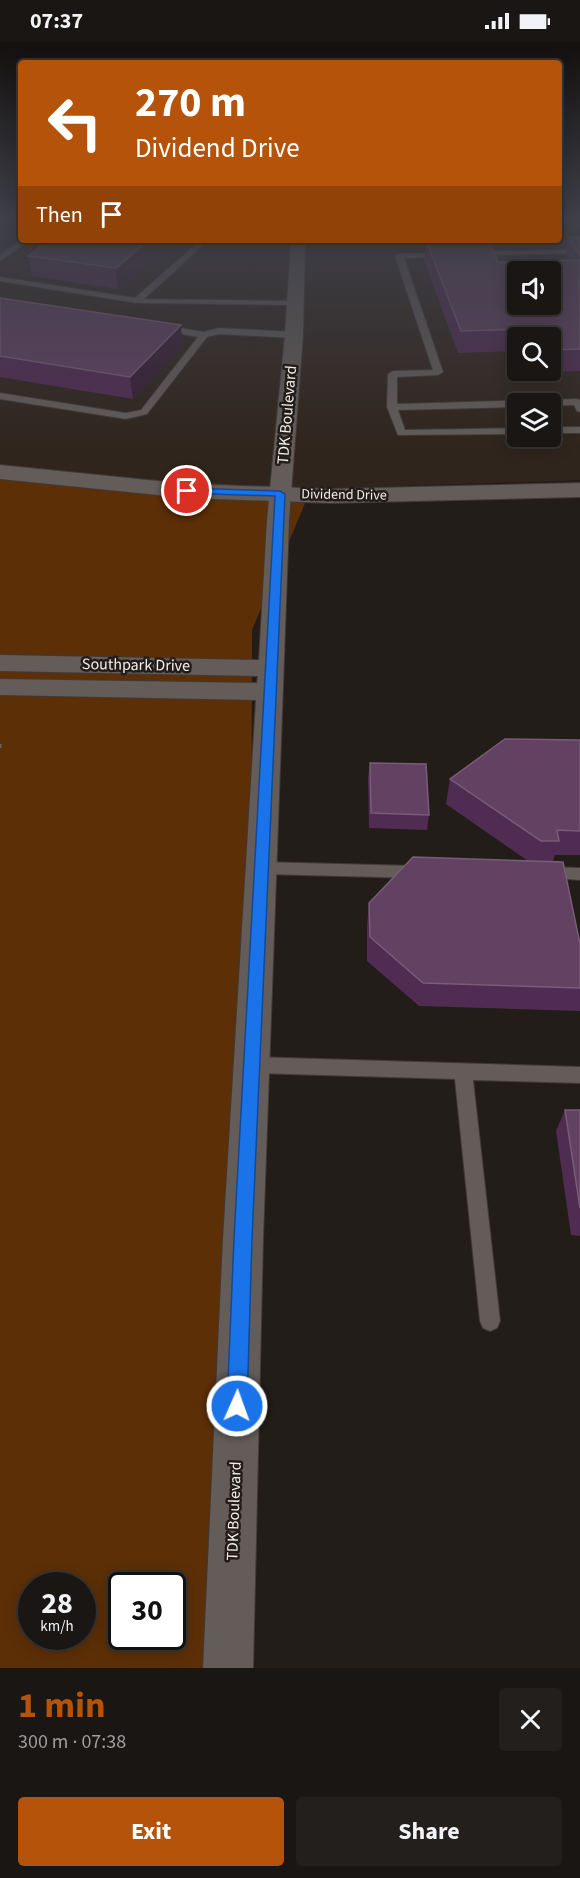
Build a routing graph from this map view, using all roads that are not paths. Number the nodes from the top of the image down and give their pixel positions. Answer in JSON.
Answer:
{"nodes":[{"id":1,"x":99,"y":295,"type":"edge"},
{"id":2,"x":144,"y":295,"type":"edge"},
{"id":3,"x":296,"y":295,"type":"edge"},
{"id":4,"x":412,"y":295,"type":"edge"},
{"id":5,"x":137,"y":301,"type":"junction"},
{"id":6,"x":296,"y":303,"type":"junction"},
{"id":7,"x":147,"y":326,"type":"edge"},
{"id":8,"x":204,"y":334,"type":"junction"},
{"id":9,"x":294,"y":335,"type":"junction"},
{"id":10,"x":0,"y":396,"type":"edge"},
{"id":11,"x":561,"y":403,"type":"edge"},
{"id":12,"x":507,"y":404,"type":"edge"},
{"id":13,"x":392,"y":407,"type":"junction"},
{"id":14,"x":580,"y":409,"type":"edge"},
{"id":15,"x":561,"y":430,"type":"edge"},
{"id":16,"x":580,"y":430,"type":"edge"},
{"id":17,"x":507,"y":431,"type":"edge"},
{"id":18,"x":0,"y":472,"type":"edge"},
{"id":19,"x":580,"y":490,"type":"edge"},
{"id":20,"x":280,"y":494,"type":"junction"},
{"id":21,"x":0,"y":663,"type":"edge"},
{"id":22,"x":271,"y":680,"type":"junction"},
{"id":23,"x":0,"y":687,"type":"edge"},
{"id":24,"x":262,"y":868,"type":"junction"},
{"id":25,"x":430,"y":872,"type":"edge"},
{"id":26,"x":536,"y":873,"type":"edge"},
{"id":27,"x":580,"y":874,"type":"edge"},
{"id":28,"x":252,"y":1065,"type":"junction"},
{"id":29,"x":463,"y":1071,"type":"junction"},
{"id":30,"x":580,"y":1075,"type":"edge"},
{"id":31,"x":490,"y":1321,"type":"dead end"},
{"id":32,"x":228,"y":1668,"type":"edge"}],
"edges":[{"from":1,"to":5,"type":"lane"},
{"from":2,"to":5,"type":"lane"},
{"from":3,"to":6,"type":"street","name":"TDK Boulevard"},
{"from":4,"to":13,"type":"lane"},
{"from":5,"to":6,"type":"lane"},
{"from":6,"to":9,"type":"street","name":"TDK Boulevard"},
{"from":7,"to":8,"type":"lane"},
{"from":8,"to":9,"type":"lane"},
{"from":8,"to":10,"type":"lane"},
{"from":9,"to":20,"type":"street","name":"TDK Boulevard"},
{"from":11,"to":14,"type":"lane"},
{"from":12,"to":13,"type":"lane"},
{"from":13,"to":17,"type":"lane"},
{"from":15,"to":16,"type":"lane"},
{"from":18,"to":20,"type":"street","name":"Dividend Drive"},
{"from":19,"to":20,"type":"street","name":"Dividend Drive"},
{"from":20,"to":22,"type":"street","name":"TDK Boulevard"},
{"from":21,"to":22,"type":"street","name":"Southpark Drive"},
{"from":22,"to":23,"type":"street","name":"Southpark Drive"},
{"from":22,"to":24,"type":"street","name":"TDK Boulevard"},
{"from":24,"to":25,"type":"lane"},
{"from":24,"to":28,"type":"street","name":"TDK Boulevard"},
{"from":26,"to":27,"type":"lane"},
{"from":28,"to":29,"type":"lane"},
{"from":28,"to":32,"type":"street","name":"TDK Boulevard"},
{"from":29,"to":30,"type":"lane"},
{"from":29,"to":31,"type":"lane"}]}
